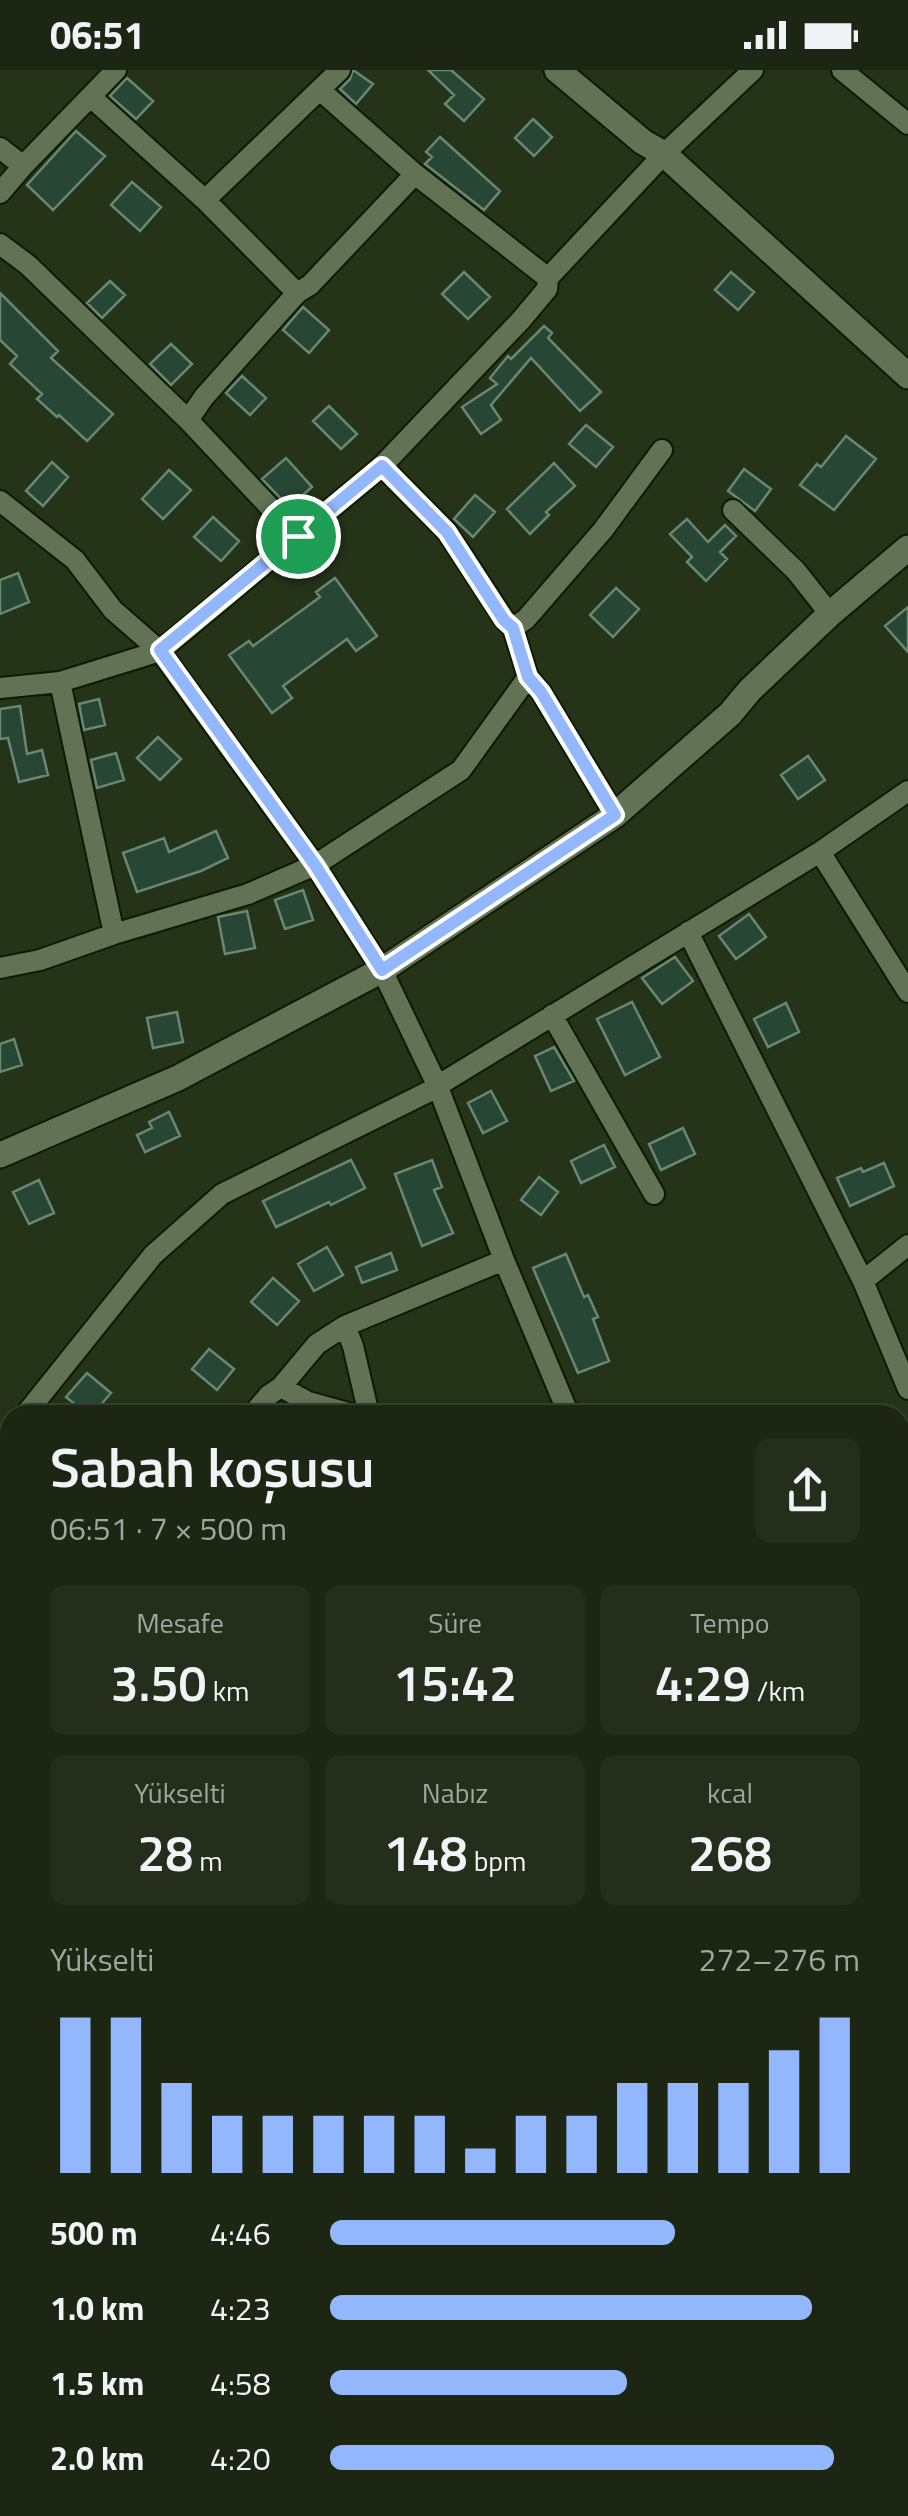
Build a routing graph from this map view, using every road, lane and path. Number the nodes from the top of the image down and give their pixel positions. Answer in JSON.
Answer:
{"nodes":[{"id":1,"x":116,"y":70,"type":"edge"},
{"id":2,"x":340,"y":70,"type":"edge"},
{"id":3,"x":557,"y":70,"type":"edge"},
{"id":4,"x":753,"y":70,"type":"edge"},
{"id":5,"x":842,"y":70,"type":"edge"},
{"id":6,"x":321,"y":91,"type":"junction"},
{"id":7,"x":91,"y":97,"type":"junction"},
{"id":8,"x":908,"y":124,"type":"edge"},
{"id":9,"x":0,"y":148,"type":"edge"},
{"id":10,"x":664,"y":154,"type":"junction"},
{"id":11,"x":23,"y":166,"type":"junction"},
{"id":12,"x":415,"y":174,"type":"junction"},
{"id":13,"x":0,"y":193,"type":"edge"},
{"id":14,"x":205,"y":200,"type":"junction"},
{"id":15,"x":0,"y":244,"type":"edge"},
{"id":16,"x":548,"y":278,"type":"junction"},
{"id":17,"x":297,"y":293,"type":"junction"},
{"id":18,"x":908,"y":376,"type":"edge"},
{"id":19,"x":188,"y":420,"type":"junction"},
{"id":20,"x":662,"y":450,"type":"dead end"},
{"id":21,"x":382,"y":466,"type":"junction"},
{"id":22,"x":0,"y":501,"type":"edge"},
{"id":23,"x":732,"y":510,"type":"dead end"},
{"id":24,"x":298,"y":536,"type":"junction"},
{"id":25,"x":908,"y":548,"type":"edge"},
{"id":26,"x":830,"y":614,"type":"junction"},
{"id":27,"x":513,"y":628,"type":"junction"},
{"id":28,"x":160,"y":650,"type":"junction"},
{"id":29,"x":528,"y":677,"type":"junction"},
{"id":30,"x":60,"y":682,"type":"junction"},
{"id":31,"x":0,"y":688,"type":"edge"},
{"id":32,"x":908,"y":791,"type":"edge"},
{"id":33,"x":615,"y":815,"type":"junction"},
{"id":34,"x":820,"y":852,"type":"junction"},
{"id":35,"x":315,"y":865,"type":"junction"},
{"id":36,"x":688,"y":932,"type":"junction"},
{"id":37,"x":114,"y":934,"type":"junction"},
{"id":38,"x":0,"y":968,"type":"edge"},
{"id":39,"x":382,"y":970,"type":"junction"},
{"id":40,"x":908,"y":992,"type":"edge"},
{"id":41,"x":552,"y":1016,"type":"junction"},
{"id":42,"x":438,"y":1087,"type":"junction"},
{"id":43,"x":0,"y":1155,"type":"edge"},
{"id":44,"x":654,"y":1194,"type":"dead end"},
{"id":45,"x":908,"y":1245,"type":"edge"},
{"id":46,"x":504,"y":1260,"type":"junction"},
{"id":47,"x":863,"y":1281,"type":"junction"},
{"id":48,"x":344,"y":1326,"type":"junction"},
{"id":49,"x":281,"y":1387,"type":"junction"},
{"id":50,"x":908,"y":1389,"type":"edge"},
{"id":51,"x":34,"y":1405,"type":"edge"},
{"id":52,"x":260,"y":1405,"type":"edge"},
{"id":53,"x":319,"y":1405,"type":"edge"},
{"id":54,"x":366,"y":1405,"type":"edge"},
{"id":55,"x":566,"y":1405,"type":"edge"}],
"edges":[{"from":1,"to":7,"type":"street"},
{"from":2,"to":6,"type":"street"},
{"from":3,"to":10,"type":"street"},
{"from":4,"to":10,"type":"street"},
{"from":5,"to":8,"type":"street"},
{"from":6,"to":12,"type":"street"},
{"from":6,"to":14,"type":"street"},
{"from":7,"to":11,"type":"street"},
{"from":7,"to":14,"type":"street"},
{"from":9,"to":11,"type":"street"},
{"from":10,"to":16,"type":"street"},
{"from":10,"to":18,"type":"street"},
{"from":11,"to":13,"type":"street"},
{"from":12,"to":16,"type":"street"},
{"from":12,"to":17,"type":"street"},
{"from":14,"to":17,"type":"street"},
{"from":15,"to":19,"type":"street"},
{"from":16,"to":21,"type":"street"},
{"from":17,"to":19,"type":"street"},
{"from":19,"to":24,"type":"street"},
{"from":20,"to":27,"type":"street"},
{"from":21,"to":24,"type":"street"},
{"from":21,"to":27,"type":"street"},
{"from":22,"to":28,"type":"street"},
{"from":23,"to":26,"type":"street"},
{"from":24,"to":28,"type":"street"},
{"from":25,"to":26,"type":"street"},
{"from":26,"to":33,"type":"street"},
{"from":27,"to":29,"type":"street"},
{"from":28,"to":30,"type":"street"},
{"from":28,"to":35,"type":"street"},
{"from":29,"to":33,"type":"street"},
{"from":29,"to":35,"type":"street"},
{"from":30,"to":31,"type":"street"},
{"from":30,"to":37,"type":"street"},
{"from":32,"to":34,"type":"street"},
{"from":33,"to":39,"type":"street"},
{"from":34,"to":36,"type":"street"},
{"from":34,"to":40,"type":"street"},
{"from":35,"to":37,"type":"street"},
{"from":35,"to":39,"type":"street"},
{"from":36,"to":41,"type":"street"},
{"from":36,"to":47,"type":"street"},
{"from":37,"to":38,"type":"street"},
{"from":39,"to":42,"type":"street"},
{"from":39,"to":43,"type":"street"},
{"from":41,"to":42,"type":"street"},
{"from":41,"to":44,"type":"street"},
{"from":42,"to":46,"type":"street"},
{"from":42,"to":51,"type":"street"},
{"from":45,"to":47,"type":"street"},
{"from":46,"to":48,"type":"street"},
{"from":46,"to":55,"type":"street"},
{"from":47,"to":50,"type":"street"},
{"from":48,"to":49,"type":"street"},
{"from":48,"to":54,"type":"street"},
{"from":49,"to":52,"type":"street"},
{"from":49,"to":53,"type":"street"}]}
